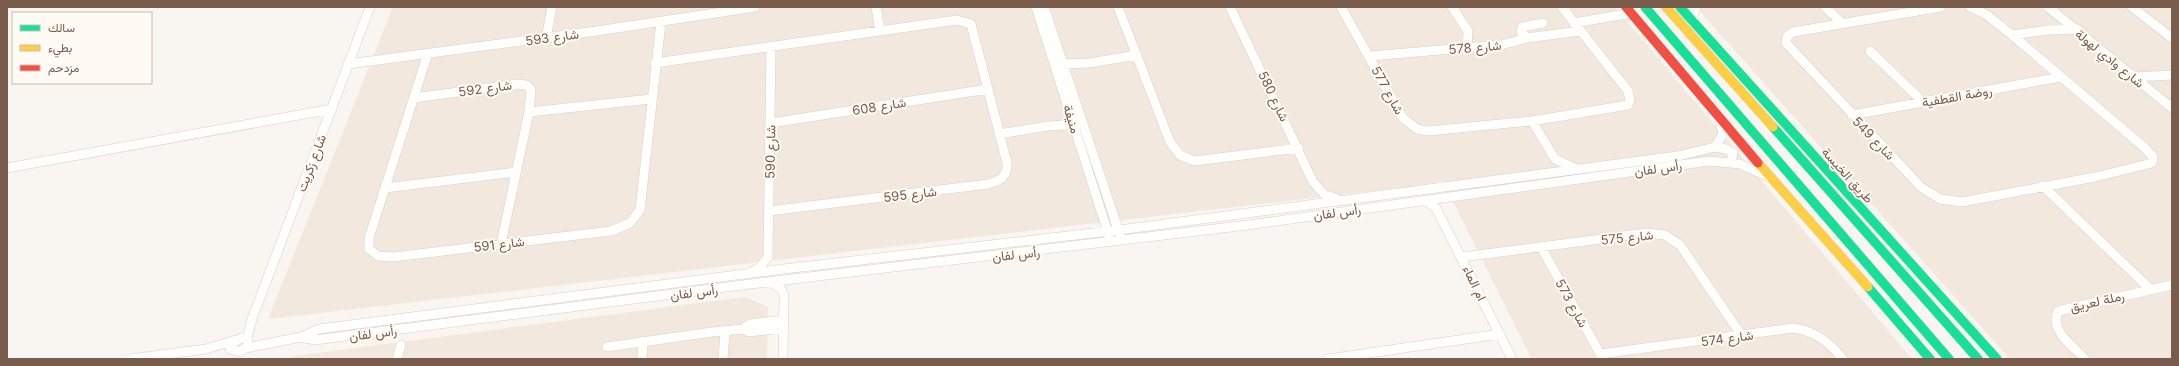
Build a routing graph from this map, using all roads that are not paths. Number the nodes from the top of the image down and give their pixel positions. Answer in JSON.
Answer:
{"nodes":[{"id":1,"x":370,"y":7,"type":"edge"},
{"id":2,"x":552,"y":7,"type":"edge"},
{"id":3,"x":755,"y":7,"type":"edge"},
{"id":4,"x":876,"y":7,"type":"edge"},
{"id":5,"x":1036,"y":7,"type":"edge"},
{"id":6,"x":1044,"y":7,"type":"edge"},
{"id":7,"x":1118,"y":7,"type":"edge"},
{"id":8,"x":1230,"y":7,"type":"edge"},
{"id":9,"x":1341,"y":7,"type":"edge"},
{"id":10,"x":1452,"y":7,"type":"edge"},
{"id":11,"x":1562,"y":7,"type":"edge"},
{"id":12,"x":1645,"y":7,"type":"edge"},
{"id":13,"x":1666,"y":7,"type":"edge"},
{"id":14,"x":1680,"y":7,"type":"edge"},
{"id":15,"x":1696,"y":7,"type":"edge"},
{"id":16,"x":1825,"y":7,"type":"edge"},
{"id":17,"x":1941,"y":7,"type":"edge"},
{"id":18,"x":1970,"y":7,"type":"edge"},
{"id":19,"x":2048,"y":7,"type":"edge"},
{"id":20,"x":2056,"y":7,"type":"edge"},
{"id":21,"x":2132,"y":7,"type":"edge"},
{"id":22,"x":1629,"y":10,"type":"edge"},
{"id":23,"x":661,"y":22,"type":"junction"},
{"id":24,"x":1574,"y":22,"type":"junction"},
{"id":25,"x":1542,"y":23,"type":"dead end"},
{"id":26,"x":1694,"y":23,"type":"junction"},
{"id":27,"x":1843,"y":24,"type":"junction"},
{"id":28,"x":2075,"y":26,"type":"junction"},
{"id":29,"x":880,"y":31,"type":"junction"},
{"id":30,"x":1580,"y":31,"type":"junction"},
{"id":31,"x":2012,"y":35,"type":"junction"},
{"id":32,"x":546,"y":38,"type":"junction"},
{"id":33,"x":1527,"y":38,"type":"junction"},
{"id":34,"x":2172,"y":38,"type":"edge"},
{"id":35,"x":1673,"y":39,"type":"junction"},
{"id":36,"x":771,"y":47,"type":"junction"},
{"id":37,"x":1468,"y":48,"type":"junction"},
{"id":38,"x":1719,"y":50,"type":"junction"},
{"id":39,"x":1870,"y":51,"type":"dead end"},
{"id":40,"x":428,"y":53,"type":"junction"},
{"id":41,"x":1137,"y":56,"type":"junction"},
{"id":42,"x":1369,"y":56,"type":"junction"},
{"id":43,"x":655,"y":63,"type":"junction"},
{"id":44,"x":348,"y":64,"type":"junction"},
{"id":45,"x":1064,"y":67,"type":"junction"},
{"id":46,"x":2137,"y":76,"type":"junction"},
{"id":47,"x":2172,"y":76,"type":"edge"},
{"id":48,"x":2061,"y":77,"type":"junction"},
{"id":49,"x":2159,"y":77,"type":"junction"},
{"id":50,"x":1688,"y":81,"type":"junction"},
{"id":51,"x":2147,"y":84,"type":"junction"},
{"id":52,"x":988,"y":89,"type":"junction"},
{"id":53,"x":1740,"y":91,"type":"junction"},
{"id":54,"x":414,"y":98,"type":"junction"},
{"id":55,"x":651,"y":99,"type":"junction"},
{"id":56,"x":2172,"y":101,"type":"edge"},
{"id":57,"x":1923,"y":102,"type":"junction"},
{"id":58,"x":2172,"y":108,"type":"edge"},
{"id":59,"x":332,"y":109,"type":"junction"},
{"id":60,"x":529,"y":112,"type":"junction"},
{"id":61,"x":1852,"y":115,"type":"junction"},
{"id":62,"x":1532,"y":120,"type":"junction"},
{"id":63,"x":1720,"y":120,"type":"junction"},
{"id":64,"x":1078,"y":122,"type":"junction"},
{"id":65,"x":770,"y":123,"type":"junction"},
{"id":66,"x":999,"y":134,"type":"junction"},
{"id":67,"x":1299,"y":148,"type":"junction"},
{"id":68,"x":1715,"y":148,"type":"junction"},
{"id":69,"x":1555,"y":159,"type":"junction"},
{"id":70,"x":1731,"y":162,"type":"junction"},
{"id":71,"x":7,"y":168,"type":"edge"},
{"id":72,"x":1580,"y":170,"type":"junction"},
{"id":73,"x":516,"y":172,"type":"junction"},
{"id":74,"x":1544,"y":174,"type":"junction"},
{"id":75,"x":1771,"y":179,"type":"junction"},
{"id":76,"x":2043,"y":186,"type":"junction"},
{"id":77,"x":1315,"y":187,"type":"junction"},
{"id":78,"x":385,"y":188,"type":"junction"},
{"id":79,"x":1444,"y":197,"type":"junction"},
{"id":80,"x":1341,"y":199,"type":"junction"},
{"id":81,"x":1425,"y":200,"type":"junction"},
{"id":82,"x":1302,"y":204,"type":"junction"},
{"id":83,"x":1436,"y":208,"type":"junction"},
{"id":84,"x":769,"y":211,"type":"junction"},
{"id":85,"x":1800,"y":211,"type":"junction"},
{"id":86,"x":1119,"y":230,"type":"junction"},
{"id":87,"x":1108,"y":231,"type":"junction"},
{"id":88,"x":1122,"y":241,"type":"junction"},
{"id":89,"x":1110,"y":242,"type":"junction"},
{"id":90,"x":501,"y":244,"type":"junction"},
{"id":91,"x":1541,"y":247,"type":"junction"},
{"id":92,"x":1856,"y":250,"type":"junction"},
{"id":93,"x":768,"y":257,"type":"junction"},
{"id":94,"x":1462,"y":257,"type":"junction"},
{"id":95,"x":825,"y":264,"type":"junction"},
{"id":96,"x":784,"y":269,"type":"junction"},
{"id":97,"x":748,"y":274,"type":"junction"},
{"id":98,"x":826,"y":275,"type":"junction"},
{"id":99,"x":796,"y":279,"type":"junction"},
{"id":100,"x":771,"y":282,"type":"junction"},
{"id":101,"x":2172,"y":284,"type":"edge"},
{"id":102,"x":2150,"y":289,"type":"junction"},
{"id":103,"x":784,"y":295,"type":"junction"},
{"id":104,"x":784,"y":324,"type":"junction"},
{"id":105,"x":1951,"y":328,"type":"junction"},
{"id":106,"x":724,"y":332,"type":"junction"},
{"id":107,"x":1500,"y":334,"type":"junction"},
{"id":108,"x":1742,"y":336,"type":"junction"},
{"id":109,"x":301,"y":337,"type":"junction"},
{"id":110,"x":643,"y":341,"type":"junction"},
{"id":111,"x":401,"y":345,"type":"dead end"},
{"id":112,"x":607,"y":346,"type":"dead end"},
{"id":113,"x":239,"y":348,"type":"edge"},
{"id":114,"x":1601,"y":357,"type":"edge"},
{"id":115,"x":142,"y":358,"type":"edge"},
{"id":116,"x":130,"y":359,"type":"edge"},
{"id":117,"x":398,"y":359,"type":"edge"},
{"id":118,"x":642,"y":359,"type":"edge"},
{"id":119,"x":723,"y":359,"type":"edge"},
{"id":120,"x":783,"y":359,"type":"edge"},
{"id":121,"x":1328,"y":359,"type":"edge"},
{"id":122,"x":1512,"y":359,"type":"edge"},
{"id":123,"x":1843,"y":359,"type":"edge"},
{"id":124,"x":1930,"y":359,"type":"edge"},
{"id":125,"x":1949,"y":359,"type":"edge"},
{"id":126,"x":1978,"y":359,"type":"edge"},
{"id":127,"x":1991,"y":359,"type":"edge"},
{"id":128,"x":1997,"y":359,"type":"edge"},
{"id":129,"x":2085,"y":359,"type":"edge"}],
"edges":[{"from":1,"to":44,"type":"street","name":"شارع زكريت"},
{"from":2,"to":32,"type":"street"},
{"from":3,"to":23,"type":"street","name":"شارع 593"},
{"from":4,"to":29,"type":"street"},
{"from":5,"to":64,"type":"street","name":"منيفة"},
{"from":6,"to":45,"type":"street","name":"منيفة"},
{"from":7,"to":41,"type":"street"},
{"from":8,"to":67,"type":"street","name":"شارع 580"},
{"from":9,"to":42,"type":"street","name":"شارع 577"},
{"from":10,"to":37,"type":"street"},
{"from":11,"to":24,"type":"street","name":"شارع 577"},
{"from":12,"to":35,"type":"main road"},
{"from":13,"to":53,"type":"main road","name":"طريق الخيسة"},
{"from":14,"to":26,"type":"main road","name":"طريق الخيسة"},
{"from":15,"to":26,"type":"street"},
{"from":16,"to":27,"type":"street"},
{"from":17,"to":27,"type":"street","name":"شارع 549"},
{"from":18,"to":31,"type":"street","name":"شارع 549"},
{"from":19,"to":28,"type":"street","name":"شارع وادي لهولة"},
{"from":20,"to":28,"type":"street","name":"شارع وادي لهولة"},
{"from":21,"to":34,"type":"street"},
{"from":22,"to":24,"type":"street"},
{"from":22,"to":50,"type":"main road"},
{"from":23,"to":32,"type":"street","name":"شارع 593"},
{"from":23,"to":43,"type":"street","name":"شارع 591"},
{"from":24,"to":30,"type":"street","name":"شارع 577"},
{"from":25,"to":33,"type":"street"},
{"from":26,"to":38,"type":"main road","name":"طريق الخيسة"},
{"from":27,"to":61,"type":"street","name":"شارع 549"},
{"from":28,"to":31,"type":"street"},
{"from":28,"to":46,"type":"street","name":"شارع وادي لهولة"},
{"from":29,"to":36,"type":"street","name":"شارع 595"},
{"from":29,"to":52,"type":"street","name":"شارع 595"},
{"from":30,"to":33,"type":"street","name":"شارع 578"},
{"from":30,"to":62,"type":"street","name":"شارع 577"},
{"from":31,"to":48,"type":"street","name":"شارع 549"},
{"from":32,"to":40,"type":"street","name":"شارع 593"},
{"from":33,"to":37,"type":"street","name":"شارع 578"},
{"from":35,"to":50,"type":"main road"},
{"from":35,"to":92,"type":"main road"},
{"from":36,"to":43,"type":"street","name":"شارع 595"},
{"from":36,"to":65,"type":"street","name":"شارع 590"},
{"from":37,"to":42,"type":"street","name":"شارع 578"},
{"from":38,"to":53,"type":"main road"},
{"from":38,"to":128,"type":"main road","name":"طريق الخيسة"},
{"from":39,"to":57,"type":"street"},
{"from":40,"to":44,"type":"street","name":"شارع 593"},
{"from":40,"to":54,"type":"street","name":"شارع 591"},
{"from":41,"to":45,"type":"street"},
{"from":41,"to":67,"type":"street"},
{"from":42,"to":62,"type":"street","name":"شارع 577"},
{"from":43,"to":55,"type":"street","name":"شارع 591"},
{"from":44,"to":59,"type":"street","name":"شارع زكريت"},
{"from":45,"to":64,"type":"street","name":"منيفة"},
{"from":46,"to":49,"type":"street"},
{"from":46,"to":51,"type":"street","name":"شارع وادي لهولة"},
{"from":47,"to":49,"type":"street"},
{"from":48,"to":57,"type":"street","name":"روضة القطفية"},
{"from":48,"to":76,"type":"street","name":"شارع 549"},
{"from":49,"to":51,"type":"street"},
{"from":50,"to":63,"type":"main road"},
{"from":51,"to":56,"type":"street","name":"شارع وادي لهولة"},
{"from":51,"to":58,"type":"street","name":"شارع وادي لهولة"},
{"from":52,"to":65,"type":"street","name":"شارع 608"},
{"from":52,"to":66,"type":"street","name":"شارع 595"},
{"from":53,"to":105,"type":"main road","name":"طريق الخيسة"},
{"from":54,"to":60,"type":"street","name":"شارع 592"},
{"from":54,"to":78,"type":"street","name":"شارع 591"},
{"from":55,"to":60,"type":"street"},
{"from":55,"to":90,"type":"street","name":"شارع 591"},
{"from":57,"to":61,"type":"street","name":"روضة القطفية"},
{"from":59,"to":71,"type":"street"},
{"from":59,"to":113,"type":"street","name":"شارع زكريت"},
{"from":60,"to":73,"type":"street","name":"شارع 592"},
{"from":61,"to":76,"type":"street","name":"شارع 549"},
{"from":62,"to":69,"type":"street"},
{"from":63,"to":68,"type":"street"},
{"from":63,"to":75,"type":"main road"},
{"from":64,"to":66,"type":"street"},
{"from":64,"to":86,"type":"street","name":"منيفة"},
{"from":64,"to":87,"type":"street","name":"منيفة"},
{"from":65,"to":84,"type":"street","name":"شارع 590"},
{"from":66,"to":84,"type":"street","name":"شارع 595"},
{"from":67,"to":77,"type":"street","name":"شارع 580"},
{"from":68,"to":70,"type":"street"},
{"from":68,"to":72,"type":"street","name":"رأس لفان"},
{"from":69,"to":72,"type":"street"},
{"from":69,"to":74,"type":"street"},
{"from":70,"to":75,"type":"street","name":"رأس لفان"},
{"from":70,"to":79,"type":"street","name":"رأس لفان"},
{"from":72,"to":74,"type":"street","name":"رأس لفان"},
{"from":73,"to":78,"type":"street"},
{"from":73,"to":90,"type":"street","name":"شارع 592"},
{"from":74,"to":80,"type":"street","name":"رأس لفان"},
{"from":75,"to":85,"type":"main road"},
{"from":76,"to":102,"type":"street"},
{"from":77,"to":80,"type":"street"},
{"from":77,"to":82,"type":"street"},
{"from":78,"to":90,"type":"street","name":"شارع 591"},
{"from":79,"to":81,"type":"street","name":"رأس لفان"},
{"from":79,"to":83,"type":"street"},
{"from":80,"to":82,"type":"street","name":"رأس لفان"},
{"from":81,"to":83,"type":"street","name":"ام الماء"},
{"from":81,"to":88,"type":"street","name":"رأس لفان"},
{"from":82,"to":86,"type":"street","name":"رأس لفان"},
{"from":83,"to":94,"type":"street","name":"ام الماء"},
{"from":84,"to":93,"type":"street","name":"شارع 590"},
{"from":85,"to":92,"type":"main road"},
{"from":85,"to":124,"type":"main road"},
{"from":86,"to":87,"type":"street","name":"رأس لفان"},
{"from":86,"to":88,"type":"street","name":"منيفة"},
{"from":87,"to":89,"type":"street","name":"منيفة"},
{"from":87,"to":95,"type":"street","name":"رأس لفان"},
{"from":88,"to":89,"type":"street","name":"رأس لفان"},
{"from":89,"to":98,"type":"street","name":"رأس لفان"},
{"from":91,"to":94,"type":"street","name":"شارع 575"},
{"from":91,"to":108,"type":"street","name":"شارع 575"},
{"from":91,"to":114,"type":"street","name":"شارع 573"},
{"from":92,"to":125,"type":"main road"},
{"from":93,"to":96,"type":"street"},
{"from":93,"to":97,"type":"street"},
{"from":94,"to":107,"type":"street","name":"ام الماء"},
{"from":95,"to":96,"type":"street","name":"رأس لفان"},
{"from":95,"to":98,"type":"street"},
{"from":96,"to":97,"type":"street","name":"رأس لفان"},
{"from":97,"to":109,"type":"street","name":"رأس لفان"},
{"from":98,"to":99,"type":"street","name":"رأس لفان"},
{"from":99,"to":100,"type":"street","name":"رأس لفان"},
{"from":99,"to":103,"type":"street"},
{"from":100,"to":103,"type":"street"},
{"from":100,"to":109,"type":"street","name":"رأس لفان"},
{"from":101,"to":102,"type":"street","name":"رملة لعريق"},
{"from":102,"to":129,"type":"street","name":"رملة لعريق"},
{"from":103,"to":104,"type":"street"},
{"from":104,"to":106,"type":"street"},
{"from":104,"to":120,"type":"street"},
{"from":105,"to":126,"type":"main road","name":"طريق الخيسة"},
{"from":105,"to":127,"type":"main road"},
{"from":106,"to":110,"type":"street"},
{"from":106,"to":119,"type":"street"},
{"from":107,"to":121,"type":"street"},
{"from":107,"to":122,"type":"street","name":"ام الماء"},
{"from":108,"to":114,"type":"street","name":"شارع 574"},
{"from":108,"to":123,"type":"street","name":"شارع 574"},
{"from":109,"to":113,"type":"street","name":"رأس لفان"},
{"from":110,"to":112,"type":"street"},
{"from":110,"to":118,"type":"street"},
{"from":111,"to":117,"type":"street"},
{"from":113,"to":115,"type":"street","name":"رأس لفان"},
{"from":115,"to":116,"type":"street","name":"رأس لفان"}]}
